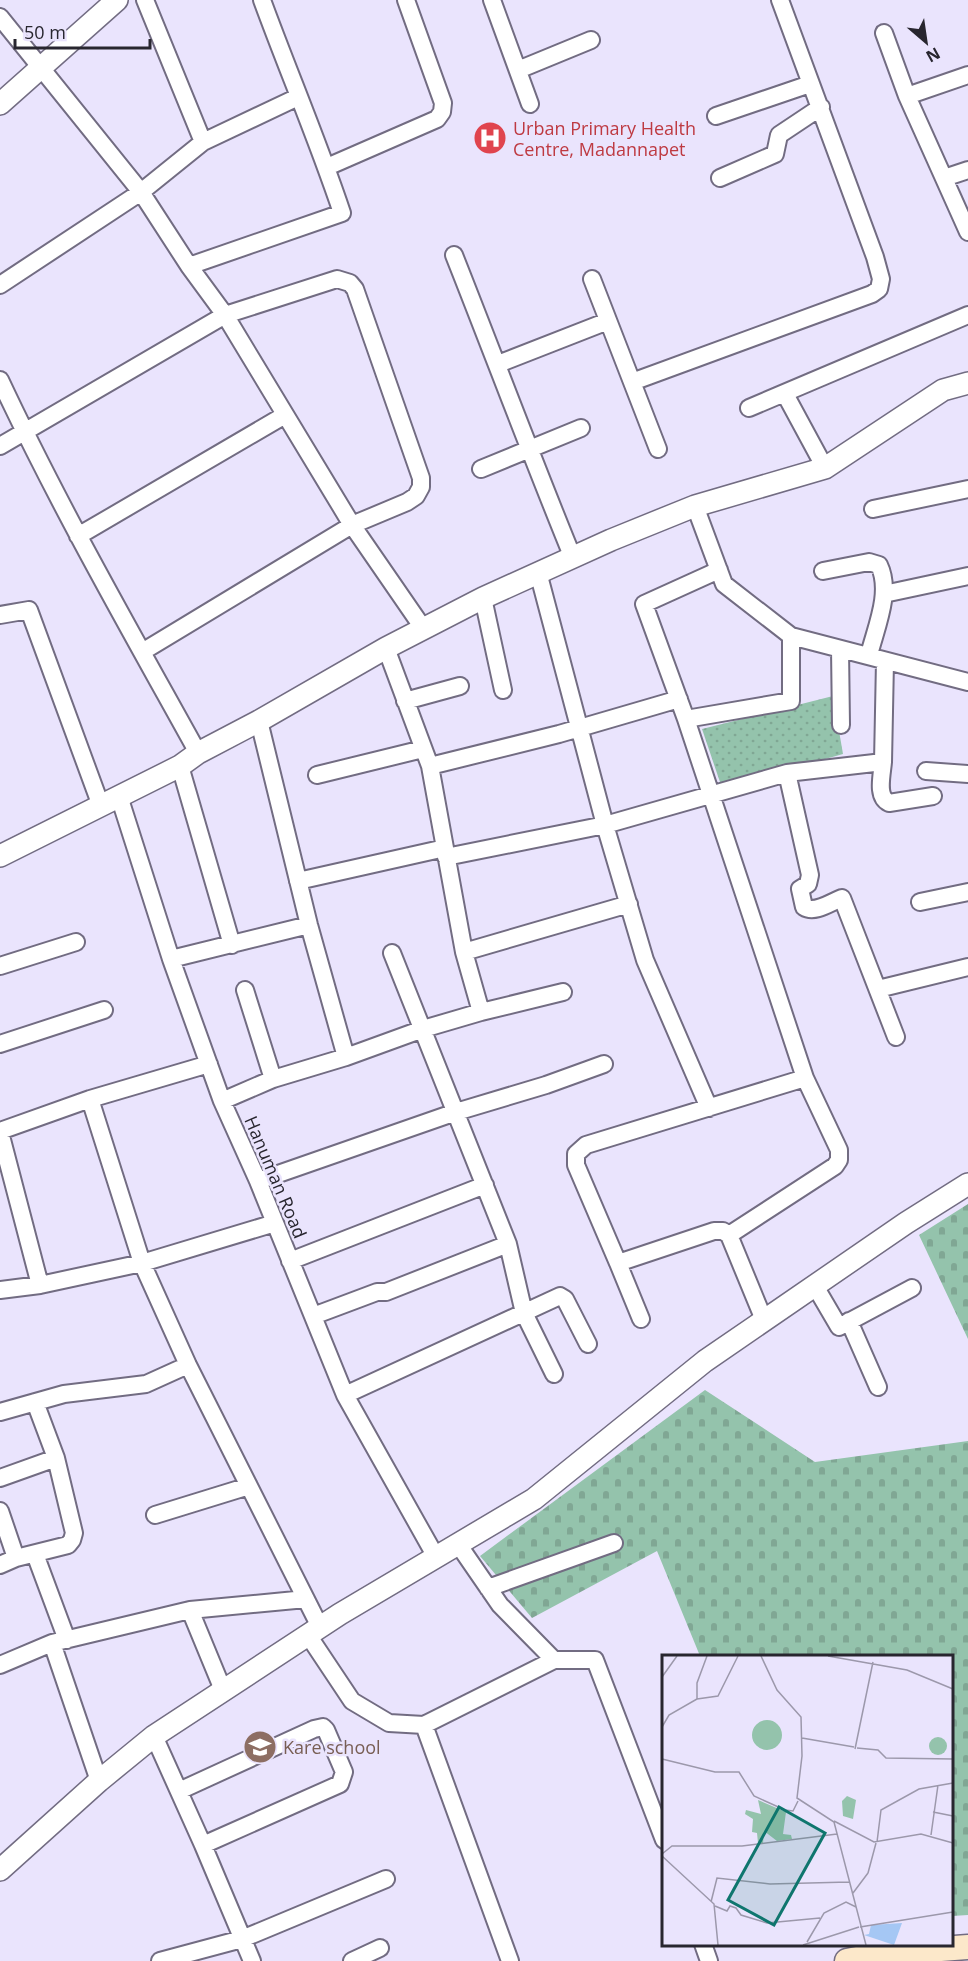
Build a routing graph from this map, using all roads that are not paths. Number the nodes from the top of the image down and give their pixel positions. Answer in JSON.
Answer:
{"nodes":[{"id":1,"x":117,"y":0,"type":"edge"},
{"id":2,"x":145,"y":0,"type":"edge"},
{"id":3,"x":262,"y":0,"type":"edge"},
{"id":4,"x":406,"y":0,"type":"edge"},
{"id":5,"x":493,"y":0,"type":"edge"},
{"id":6,"x":780,"y":0,"type":"edge"},
{"id":7,"x":0,"y":17,"type":"edge"},
{"id":8,"x":884,"y":33,"type":"dead end"},
{"id":9,"x":591,"y":40,"type":"dead end"},
{"id":10,"x":41,"y":68,"type":"junction"},
{"id":11,"x":518,"y":70,"type":"junction"},
{"id":12,"x":968,"y":75,"type":"edge"},
{"id":13,"x":810,"y":84,"type":"junction"},
{"id":14,"x":907,"y":96,"type":"junction"},
{"id":15,"x":298,"y":97,"type":"junction"},
{"id":16,"x":0,"y":104,"type":"edge"},
{"id":17,"x":530,"y":104,"type":"dead end"},
{"id":18,"x":821,"y":107,"type":"junction"},
{"id":19,"x":717,"y":116,"type":"dead end"},
{"id":20,"x":203,"y":142,"type":"junction"},
{"id":21,"x":327,"y":167,"type":"junction"},
{"id":22,"x":968,"y":170,"type":"edge"},
{"id":23,"x":720,"y":178,"type":"dead end"},
{"id":24,"x":944,"y":178,"type":"junction"},
{"id":25,"x":141,"y":192,"type":"junction"},
{"id":26,"x":968,"y":232,"type":"edge"},
{"id":27,"x":454,"y":255,"type":"dead end"},
{"id":28,"x":189,"y":266,"type":"junction"},
{"id":29,"x":592,"y":279,"type":"dead end"},
{"id":30,"x":0,"y":285,"type":"edge"},
{"id":31,"x":225,"y":315,"type":"junction"},
{"id":32,"x":968,"y":315,"type":"edge"},
{"id":33,"x":609,"y":321,"type":"junction"},
{"id":34,"x":498,"y":364,"type":"junction"},
{"id":35,"x":0,"y":380,"type":"edge"},
{"id":36,"x":632,"y":382,"type":"junction"},
{"id":37,"x":968,"y":383,"type":"edge"},
{"id":38,"x":785,"y":394,"type":"junction"},
{"id":39,"x":749,"y":408,"type":"dead end"},
{"id":40,"x":285,"y":415,"type":"junction"},
{"id":41,"x":581,"y":428,"type":"dead end"},
{"id":42,"x":25,"y":433,"type":"junction"},
{"id":43,"x":0,"y":446,"type":"edge"},
{"id":44,"x":529,"y":449,"type":"junction"},
{"id":45,"x":658,"y":449,"type":"dead end"},
{"id":46,"x":825,"y":468,"type":"junction"},
{"id":47,"x":481,"y":469,"type":"dead end"},
{"id":48,"x":968,"y":489,"type":"edge"},
{"id":49,"x":695,"y":506,"type":"junction"},
{"id":50,"x":873,"y":509,"type":"dead end"},
{"id":51,"x":352,"y":525,"type":"junction"},
{"id":52,"x":78,"y":536,"type":"junction"},
{"id":53,"x":573,"y":558,"type":"junction"},
{"id":54,"x":719,"y":570,"type":"junction"},
{"id":55,"x":823,"y":571,"type":"dead end"},
{"id":56,"x":538,"y":572,"type":"junction"},
{"id":57,"x":968,"y":576,"type":"edge"},
{"id":58,"x":884,"y":594,"type":"junction"},
{"id":59,"x":483,"y":598,"type":"junction"},
{"id":60,"x":0,"y":615,"type":"edge"},
{"id":61,"x":423,"y":628,"type":"junction"},
{"id":62,"x":791,"y":636,"type":"junction"},
{"id":63,"x":386,"y":648,"type":"junction"},
{"id":64,"x":840,"y":649,"type":"junction"},
{"id":65,"x":142,"y":652,"type":"junction"},
{"id":66,"x":877,"y":658,"type":"junction"},
{"id":67,"x":968,"y":682,"type":"edge"},
{"id":68,"x":459,"y":686,"type":"dead end"},
{"id":69,"x":503,"y":690,"type":"dead end"},
{"id":70,"x":679,"y":699,"type":"junction"},
{"id":71,"x":405,"y":700,"type":"junction"},
{"id":72,"x":686,"y":719,"type":"junction"},
{"id":73,"x":259,"y":721,"type":"junction"},
{"id":74,"x":841,"y":725,"type":"dead end"},
{"id":75,"x":579,"y":728,"type":"junction"},
{"id":76,"x":423,"y":748,"type":"junction"},
{"id":77,"x":198,"y":753,"type":"junction"},
{"id":78,"x":883,"y":762,"type":"junction"},
{"id":79,"x":180,"y":766,"type":"junction"},
{"id":80,"x":430,"y":766,"type":"junction"},
{"id":81,"x":926,"y":771,"type":"dead end"},
{"id":82,"x":788,"y":773,"type":"junction"},
{"id":83,"x":968,"y":774,"type":"edge"},
{"id":84,"x":317,"y":775,"type":"dead end"},
{"id":85,"x":711,"y":795,"type":"junction"},
{"id":86,"x":933,"y":796,"type":"dead end"},
{"id":87,"x":110,"y":801,"type":"junction"},
{"id":88,"x":605,"y":825,"type":"junction"},
{"id":89,"x":445,"y":852,"type":"junction"},
{"id":90,"x":0,"y":856,"type":"edge"},
{"id":91,"x":298,"y":881,"type":"junction"},
{"id":92,"x":968,"y":892,"type":"edge"},
{"id":93,"x":920,"y":902,"type":"dead end"},
{"id":94,"x":629,"y":904,"type":"junction"},
{"id":95,"x":309,"y":925,"type":"junction"},
{"id":96,"x":76,"y":942,"type":"dead end"},
{"id":97,"x":232,"y":945,"type":"junction"},
{"id":98,"x":464,"y":952,"type":"junction"},
{"id":99,"x":392,"y":953,"type":"dead end"},
{"id":100,"x":171,"y":959,"type":"junction"},
{"id":101,"x":0,"y":966,"type":"edge"},
{"id":102,"x":968,"y":967,"type":"edge"},
{"id":103,"x":878,"y":989,"type":"junction"},
{"id":104,"x":244,"y":990,"type":"dead end"},
{"id":105,"x":564,"y":992,"type":"dead end"},
{"id":106,"x":104,"y":1010,"type":"dead end"},
{"id":107,"x":481,"y":1012,"type":"junction"},
{"id":108,"x":423,"y":1029,"type":"junction"},
{"id":109,"x":896,"y":1037,"type":"dead end"},
{"id":110,"x":0,"y":1044,"type":"edge"},
{"id":111,"x":346,"y":1057,"type":"junction"},
{"id":112,"x":209,"y":1064,"type":"junction"},
{"id":113,"x":604,"y":1064,"type":"dead end"},
{"id":114,"x":806,"y":1078,"type":"junction"},
{"id":115,"x":273,"y":1080,"type":"junction"},
{"id":116,"x":90,"y":1099,"type":"junction"},
{"id":117,"x":222,"y":1101,"type":"junction"},
{"id":118,"x":709,"y":1108,"type":"junction"},
{"id":119,"x":456,"y":1112,"type":"junction"},
{"id":120,"x":0,"y":1132,"type":"edge"},
{"id":121,"x":258,"y":1181,"type":"junction"},
{"id":122,"x":968,"y":1184,"type":"edge"},
{"id":123,"x":485,"y":1185,"type":"junction"},
{"id":124,"x":275,"y":1223,"type":"junction"},
{"id":125,"x":729,"y":1235,"type":"junction"},
{"id":126,"x":508,"y":1244,"type":"junction"},
{"id":127,"x":290,"y":1261,"type":"junction"},
{"id":128,"x":142,"y":1263,"type":"junction"},
{"id":129,"x":618,"y":1263,"type":"junction"},
{"id":130,"x":39,"y":1286,"type":"junction"},
{"id":131,"x":815,"y":1286,"type":"junction"},
{"id":132,"x":912,"y":1287,"type":"dead end"},
{"id":133,"x":0,"y":1290,"type":"edge"},
{"id":134,"x":524,"y":1313,"type":"junction"},
{"id":135,"x":313,"y":1316,"type":"junction"},
{"id":136,"x":641,"y":1319,"type":"dead end"},
{"id":137,"x":764,"y":1320,"type":"junction"},
{"id":138,"x":849,"y":1321,"type":"junction"},
{"id":139,"x":588,"y":1344,"type":"dead end"},
{"id":140,"x":188,"y":1365,"type":"junction"},
{"id":141,"x":554,"y":1374,"type":"dead end"},
{"id":142,"x":878,"y":1387,"type":"dead end"},
{"id":143,"x":345,"y":1395,"type":"junction"},
{"id":144,"x":36,"y":1402,"type":"junction"},
{"id":145,"x":0,"y":1412,"type":"edge"},
{"id":146,"x":56,"y":1458,"type":"junction"},
{"id":147,"x":0,"y":1478,"type":"edge"},
{"id":148,"x":249,"y":1486,"type":"junction"},
{"id":149,"x":0,"y":1511,"type":"edge"},
{"id":150,"x":155,"y":1515,"type":"dead end"},
{"id":151,"x":614,"y":1543,"type":"dead end"},
{"id":152,"x":458,"y":1544,"type":"junction"},
{"id":153,"x":35,"y":1554,"type":"junction"},
{"id":154,"x":436,"y":1557,"type":"junction"},
{"id":155,"x":16,"y":1558,"type":"junction"},
{"id":156,"x":0,"y":1565,"type":"edge"},
{"id":157,"x":488,"y":1588,"type":"junction"},
{"id":158,"x":306,"y":1599,"type":"junction"},
{"id":159,"x":190,"y":1610,"type":"junction"},
{"id":160,"x":314,"y":1631,"type":"junction"},
{"id":161,"x":59,"y":1642,"type":"junction"},
{"id":162,"x":554,"y":1660,"type":"junction"},
{"id":163,"x":0,"y":1665,"type":"edge"},
{"id":164,"x":223,"y":1690,"type":"junction"},
{"id":165,"x":424,"y":1725,"type":"junction"},
{"id":166,"x":154,"y":1736,"type":"junction"},
{"id":167,"x":99,"y":1781,"type":"junction"},
{"id":168,"x":179,"y":1791,"type":"junction"},
{"id":169,"x":662,"y":1837,"type":"edge"},
{"id":170,"x":204,"y":1845,"type":"junction"},
{"id":171,"x":0,"y":1870,"type":"edge"},
{"id":172,"x":386,"y":1879,"type":"dead end"},
{"id":173,"x":242,"y":1939,"type":"junction"},
{"id":174,"x":704,"y":1946,"type":"edge"},
{"id":175,"x":968,"y":1947,"type":"edge"},
{"id":176,"x":380,"y":1948,"type":"dead end"},
{"id":177,"x":858,"y":1960,"type":"edge"},
{"id":178,"x":160,"y":1961,"type":"edge"},
{"id":179,"x":252,"y":1961,"type":"edge"},
{"id":180,"x":352,"y":1961,"type":"edge"},
{"id":181,"x":510,"y":1961,"type":"edge"},
{"id":182,"x":709,"y":1961,"type":"edge"}],
"edges":[{"from":1,"to":10,"type":"street"},
{"from":2,"to":20,"type":"street"},
{"from":3,"to":15,"type":"street"},
{"from":4,"to":21,"type":"street"},
{"from":5,"to":11,"type":"street"},
{"from":6,"to":13,"type":"street"},
{"from":7,"to":10,"type":"street"},
{"from":8,"to":14,"type":"street"},
{"from":9,"to":11,"type":"street"},
{"from":10,"to":16,"type":"street"},
{"from":10,"to":25,"type":"street"},
{"from":11,"to":17,"type":"street"},
{"from":12,"to":14,"type":"street"},
{"from":13,"to":18,"type":"street"},
{"from":13,"to":19,"type":"street"},
{"from":14,"to":24,"type":"street"},
{"from":15,"to":20,"type":"street"},
{"from":15,"to":21,"type":"street"},
{"from":18,"to":23,"type":"street"},
{"from":18,"to":36,"type":"street"},
{"from":20,"to":25,"type":"street"},
{"from":21,"to":28,"type":"street"},
{"from":22,"to":24,"type":"street"},
{"from":24,"to":26,"type":"street"},
{"from":25,"to":28,"type":"street"},
{"from":25,"to":30,"type":"street"},
{"from":27,"to":34,"type":"street"},
{"from":28,"to":31,"type":"street"},
{"from":29,"to":33,"type":"street"},
{"from":31,"to":40,"type":"street"},
{"from":31,"to":42,"type":"street"},
{"from":31,"to":51,"type":"street"},
{"from":32,"to":38,"type":"street"},
{"from":33,"to":34,"type":"street"},
{"from":33,"to":36,"type":"street"},
{"from":34,"to":44,"type":"street"},
{"from":35,"to":42,"type":"street"},
{"from":36,"to":45,"type":"street"},
{"from":37,"to":46,"type":"street"},
{"from":38,"to":39,"type":"street"},
{"from":38,"to":46,"type":"street"},
{"from":40,"to":51,"type":"street"},
{"from":40,"to":52,"type":"street"},
{"from":41,"to":44,"type":"street"},
{"from":42,"to":43,"type":"street"},
{"from":42,"to":52,"type":"street"},
{"from":44,"to":47,"type":"street"},
{"from":44,"to":53,"type":"street"},
{"from":46,"to":49,"type":"street"},
{"from":48,"to":50,"type":"street"},
{"from":49,"to":53,"type":"street"},
{"from":49,"to":54,"type":"street"},
{"from":51,"to":61,"type":"street"},
{"from":51,"to":65,"type":"street"},
{"from":52,"to":65,"type":"street"},
{"from":53,"to":56,"type":"street"},
{"from":54,"to":62,"type":"street"},
{"from":54,"to":70,"type":"street"},
{"from":55,"to":58,"type":"street"},
{"from":56,"to":59,"type":"street"},
{"from":56,"to":75,"type":"street"},
{"from":57,"to":58,"type":"street"},
{"from":58,"to":66,"type":"street"},
{"from":59,"to":61,"type":"street"},
{"from":59,"to":69,"type":"street"},
{"from":60,"to":87,"type":"street","name":"Hanuman Road"},
{"from":61,"to":63,"type":"street"},
{"from":62,"to":64,"type":"street"},
{"from":62,"to":72,"type":"street"},
{"from":63,"to":71,"type":"street"},
{"from":63,"to":73,"type":"street"},
{"from":64,"to":66,"type":"street"},
{"from":64,"to":74,"type":"street"},
{"from":65,"to":77,"type":"street"},
{"from":66,"to":67,"type":"street"},
{"from":66,"to":78,"type":"street"},
{"from":68,"to":71,"type":"street"},
{"from":70,"to":72,"type":"street"},
{"from":70,"to":75,"type":"street"},
{"from":71,"to":76,"type":"street"},
{"from":72,"to":85,"type":"street"},
{"from":73,"to":77,"type":"street"},
{"from":73,"to":91,"type":"street"},
{"from":75,"to":80,"type":"street"},
{"from":75,"to":88,"type":"street"},
{"from":76,"to":80,"type":"street"},
{"from":76,"to":84,"type":"street"},
{"from":77,"to":79,"type":"street"},
{"from":78,"to":82,"type":"street"},
{"from":78,"to":86,"type":"street"},
{"from":79,"to":87,"type":"street"},
{"from":79,"to":97,"type":"street"},
{"from":80,"to":89,"type":"street"},
{"from":81,"to":83,"type":"street"},
{"from":82,"to":85,"type":"street"},
{"from":82,"to":103,"type":"street"},
{"from":85,"to":88,"type":"street"},
{"from":85,"to":114,"type":"street"},
{"from":87,"to":90,"type":"street"},
{"from":87,"to":100,"type":"street","name":"Hanuman Road"},
{"from":88,"to":89,"type":"street"},
{"from":88,"to":94,"type":"street"},
{"from":89,"to":91,"type":"street"},
{"from":89,"to":98,"type":"street"},
{"from":91,"to":95,"type":"street"},
{"from":92,"to":93,"type":"street"},
{"from":94,"to":98,"type":"street"},
{"from":94,"to":118,"type":"street"},
{"from":95,"to":97,"type":"street"},
{"from":95,"to":111,"type":"street"},
{"from":96,"to":101,"type":"street"},
{"from":97,"to":100,"type":"street"},
{"from":98,"to":107,"type":"street"},
{"from":99,"to":108,"type":"street"},
{"from":100,"to":112,"type":"street","name":"Hanuman Road"},
{"from":102,"to":103,"type":"street"},
{"from":103,"to":109,"type":"street"},
{"from":104,"to":115,"type":"street"},
{"from":105,"to":107,"type":"street"},
{"from":106,"to":110,"type":"street"},
{"from":107,"to":108,"type":"street"},
{"from":108,"to":111,"type":"street"},
{"from":108,"to":119,"type":"street"},
{"from":111,"to":115,"type":"street"},
{"from":112,"to":116,"type":"street"},
{"from":112,"to":117,"type":"street","name":"Hanuman Road"},
{"from":113,"to":119,"type":"street"},
{"from":114,"to":118,"type":"street"},
{"from":114,"to":125,"type":"street"},
{"from":115,"to":117,"type":"street"},
{"from":116,"to":120,"type":"street"},
{"from":116,"to":128,"type":"street"},
{"from":117,"to":121,"type":"street","name":"Hanuman Road"},
{"from":118,"to":129,"type":"street"},
{"from":119,"to":121,"type":"street"},
{"from":119,"to":123,"type":"street"},
{"from":120,"to":130,"type":"street"},
{"from":121,"to":124,"type":"street","name":"Hanuman Road"},
{"from":122,"to":131,"type":"street"},
{"from":123,"to":126,"type":"street"},
{"from":123,"to":127,"type":"street"},
{"from":124,"to":127,"type":"street","name":"Hanuman Road"},
{"from":124,"to":128,"type":"street"},
{"from":125,"to":129,"type":"street"},
{"from":125,"to":137,"type":"street"},
{"from":126,"to":134,"type":"street"},
{"from":126,"to":135,"type":"street"},
{"from":127,"to":135,"type":"street","name":"Hanuman Road"},
{"from":128,"to":130,"type":"street"},
{"from":128,"to":140,"type":"street"},
{"from":129,"to":136,"type":"street"},
{"from":130,"to":133,"type":"street"},
{"from":131,"to":137,"type":"street"},
{"from":131,"to":138,"type":"street"},
{"from":132,"to":138,"type":"street"},
{"from":134,"to":139,"type":"street"},
{"from":134,"to":141,"type":"street"},
{"from":134,"to":143,"type":"street"},
{"from":135,"to":143,"type":"street","name":"Hanuman Road"},
{"from":137,"to":152,"type":"street"},
{"from":138,"to":142,"type":"street"},
{"from":140,"to":144,"type":"street"},
{"from":140,"to":148,"type":"street"},
{"from":143,"to":154,"type":"street","name":"Hanuman Road"},
{"from":144,"to":145,"type":"street"},
{"from":144,"to":146,"type":"street"},
{"from":146,"to":147,"type":"street"},
{"from":146,"to":153,"type":"street"},
{"from":148,"to":150,"type":"street"},
{"from":148,"to":158,"type":"street"},
{"from":149,"to":155,"type":"street"},
{"from":151,"to":157,"type":"street"},
{"from":152,"to":154,"type":"street"},
{"from":152,"to":157,"type":"street"},
{"from":153,"to":155,"type":"street"},
{"from":153,"to":161,"type":"street"},
{"from":154,"to":160,"type":"street"},
{"from":155,"to":156,"type":"street"},
{"from":157,"to":162,"type":"street"},
{"from":158,"to":159,"type":"street"},
{"from":158,"to":160,"type":"street"},
{"from":159,"to":161,"type":"street"},
{"from":159,"to":164,"type":"street"},
{"from":160,"to":164,"type":"street"},
{"from":160,"to":165,"type":"street"},
{"from":161,"to":163,"type":"street"},
{"from":161,"to":167,"type":"street"},
{"from":162,"to":165,"type":"street"},
{"from":162,"to":169,"type":"street"},
{"from":164,"to":166,"type":"street"},
{"from":165,"to":181,"type":"street"},
{"from":166,"to":167,"type":"street"},
{"from":166,"to":168,"type":"street"},
{"from":167,"to":171,"type":"street"},
{"from":168,"to":170,"type":"street"},
{"from":168,"to":170,"type":"street"},
{"from":170,"to":173,"type":"street"},
{"from":172,"to":173,"type":"street"},
{"from":173,"to":178,"type":"street"},
{"from":173,"to":179,"type":"street"},
{"from":174,"to":182,"type":"street"},
{"from":175,"to":177,"type":"main road"},
{"from":176,"to":180,"type":"street"}]}
